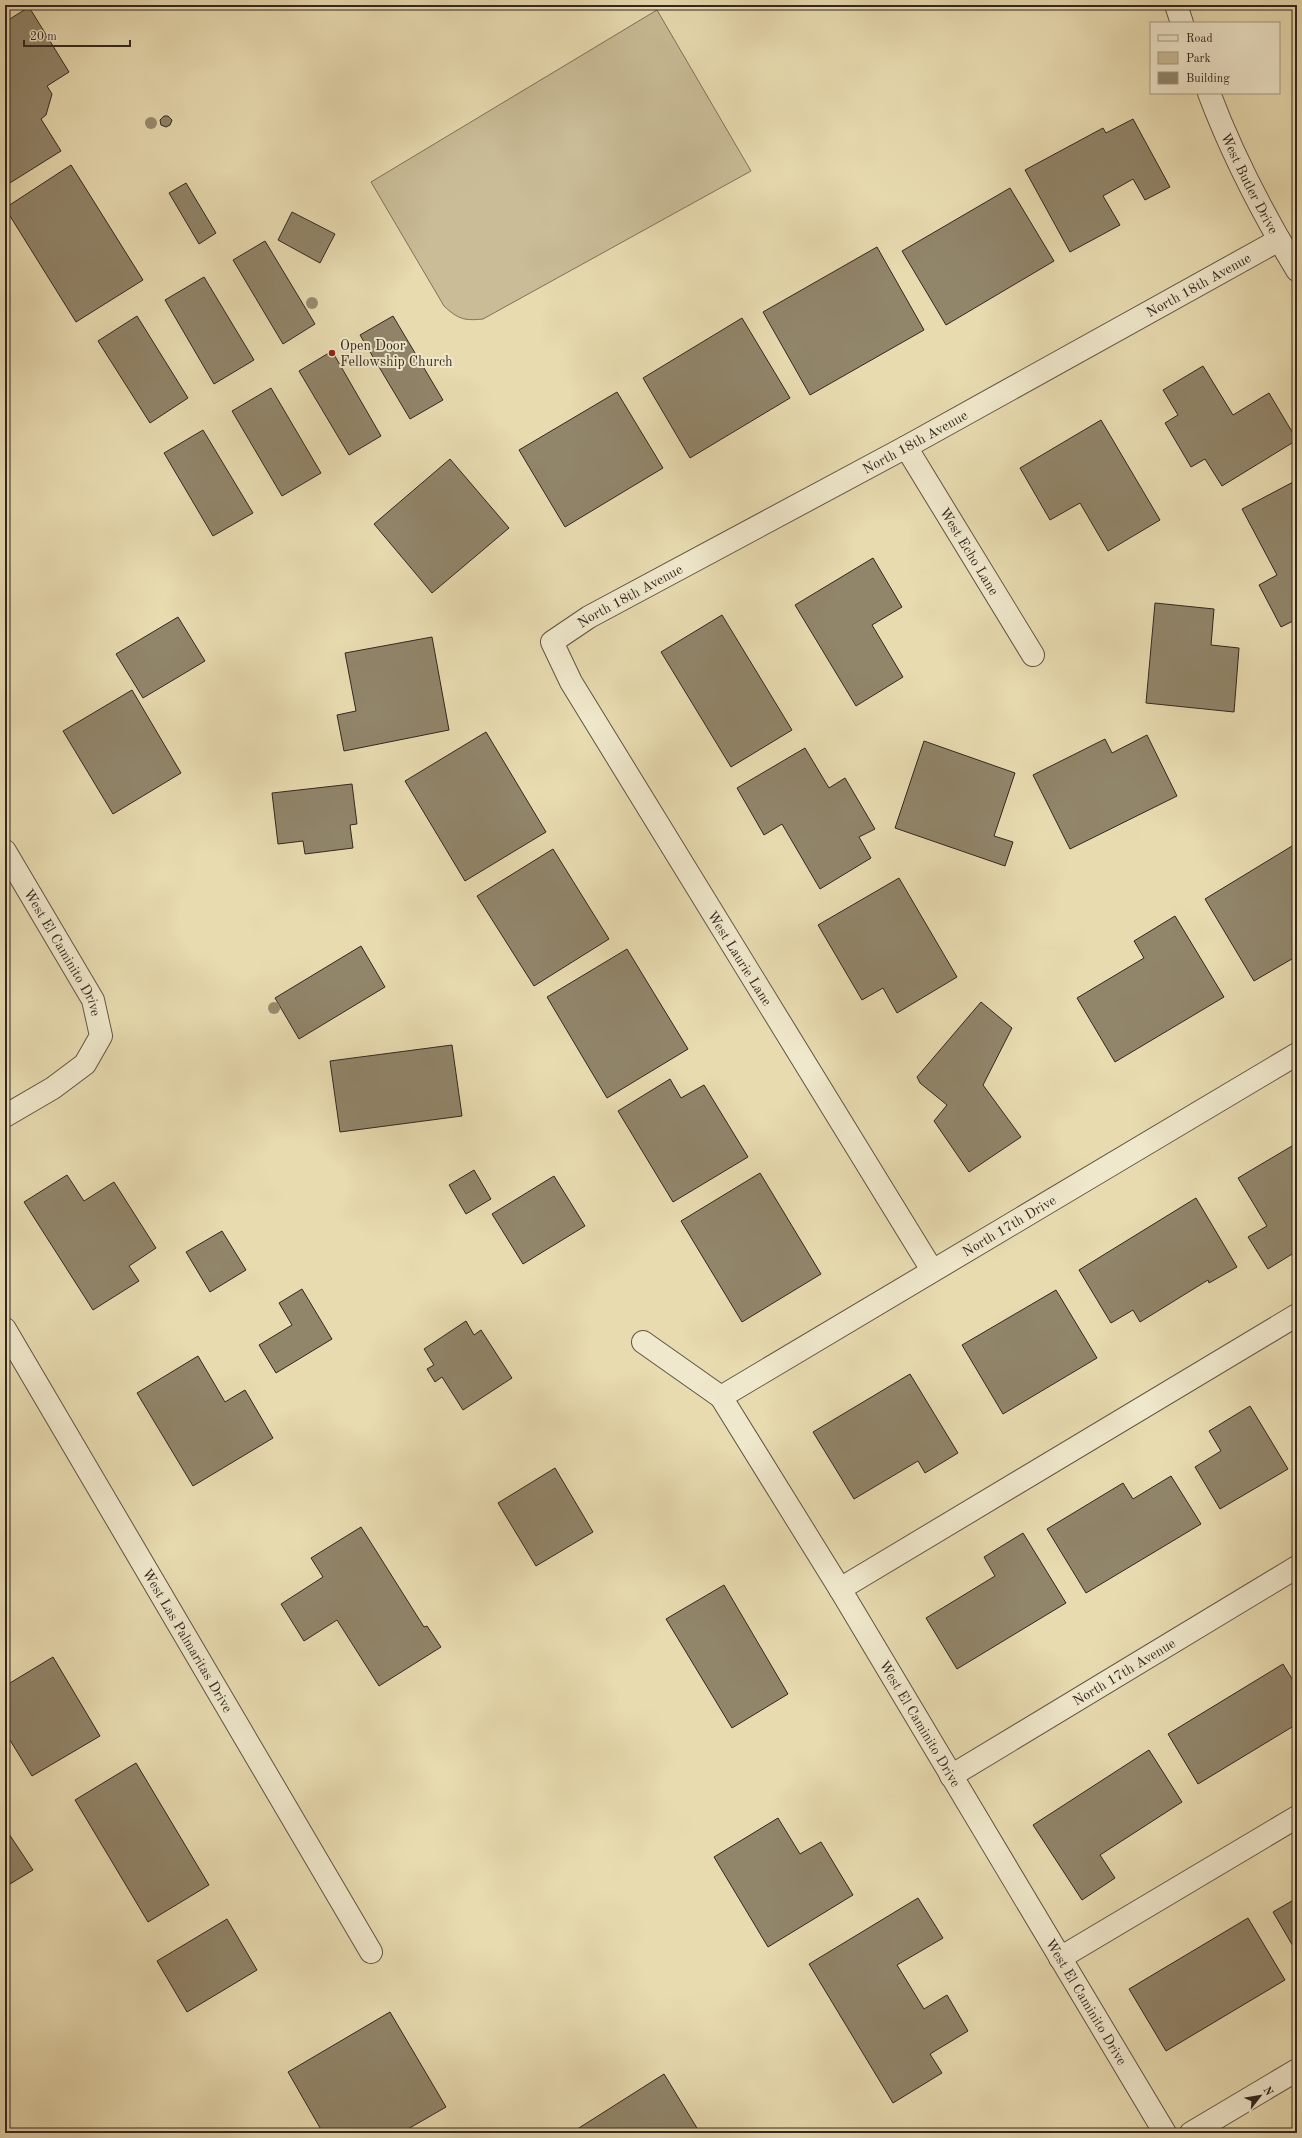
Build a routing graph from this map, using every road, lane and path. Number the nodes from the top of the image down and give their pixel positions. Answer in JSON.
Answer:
{"nodes":[{"id":1,"x":1176,"y":5,"type":"edge"},
{"id":2,"x":1182,"y":22,"type":"edge"},
{"id":3,"x":1209,"y":94,"type":"edge"},
{"id":4,"x":1279,"y":240,"type":"junction"},
{"id":5,"x":1297,"y":270,"type":"edge"},
{"id":6,"x":906,"y":447,"type":"junction"},
{"id":7,"x":552,"y":642,"type":"joint"},
{"id":8,"x":1033,"y":654,"type":"dead end"},
{"id":9,"x":5,"y":851,"type":"edge"},
{"id":10,"x":1297,"y":1054,"type":"edge"},
{"id":11,"x":5,"y":1116,"type":"edge"},
{"id":12,"x":932,"y":1270,"type":"junction"},
{"id":13,"x":1297,"y":1315,"type":"edge"},
{"id":14,"x":5,"y":1329,"type":"edge"},
{"id":15,"x":643,"y":1342,"type":"dead end"},
{"id":16,"x":721,"y":1397,"type":"junction"},
{"id":17,"x":1297,"y":1567,"type":"edge"},
{"id":18,"x":840,"y":1589,"type":"junction"},
{"id":19,"x":951,"y":1776,"type":"junction"},
{"id":20,"x":1297,"y":1817,"type":"edge"},
{"id":21,"x":371,"y":1952,"type":"dead end"},
{"id":22,"x":1060,"y":1958,"type":"junction"},
{"id":23,"x":1297,"y":2070,"type":"edge"},
{"id":24,"x":1165,"y":2133,"type":"edge"},
{"id":25,"x":1191,"y":2133,"type":"edge"}],
"edges":[{"from":1,"to":2,"type":"street"},
{"from":3,"to":4,"type":"street","name":"West Butler Drive"},
{"from":4,"to":5,"type":"street","name":"West Butler Drive"},
{"from":4,"to":6,"type":"street","name":"North 18th Avenue"},
{"from":6,"to":7,"type":"street","name":"North 18th Avenue"},
{"from":6,"to":8,"type":"street","name":"West Echo Lane"},
{"from":7,"to":12,"type":"street","name":"West Laurie Lane"},
{"from":9,"to":11,"type":"street","name":"West El Caminito Drive"},
{"from":10,"to":12,"type":"street","name":"North 17th Drive"},
{"from":12,"to":16,"type":"street","name":"North 17th Drive"},
{"from":13,"to":18,"type":"street"},
{"from":14,"to":21,"type":"street","name":"West Las Palmaritas Drive"},
{"from":15,"to":16,"type":"street","name":"West El Caminito Drive"},
{"from":16,"to":18,"type":"street","name":"West El Caminito Drive"},
{"from":17,"to":19,"type":"street","name":"North 17th Avenue"},
{"from":18,"to":19,"type":"street","name":"West El Caminito Drive"},
{"from":19,"to":22,"type":"street","name":"West El Caminito Drive"},
{"from":20,"to":22,"type":"street"},
{"from":22,"to":24,"type":"street","name":"West El Caminito Drive"},
{"from":23,"to":25,"type":"street"}]}
